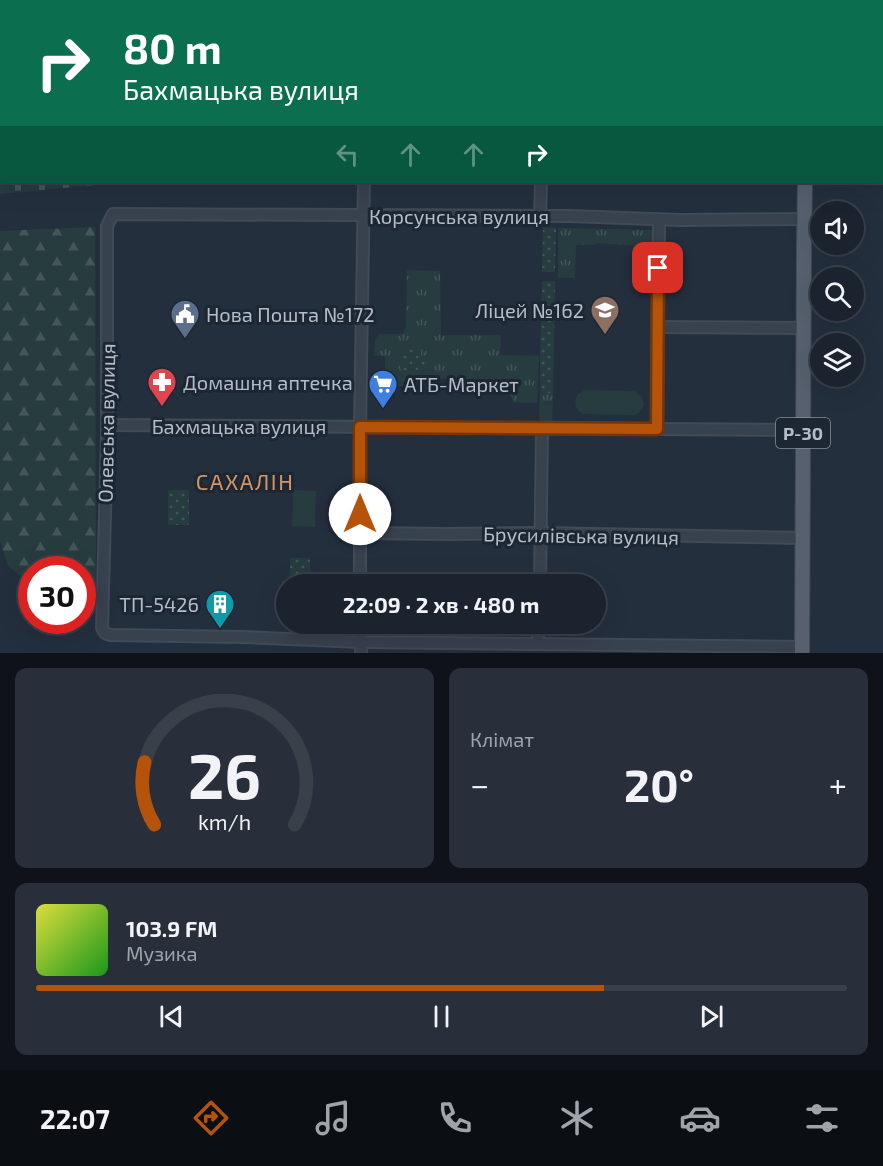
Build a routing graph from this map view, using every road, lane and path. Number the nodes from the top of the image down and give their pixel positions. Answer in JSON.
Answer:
{"nodes":[{"id":1,"x":364,"y":183,"type":"edge"},
{"id":2,"x":541,"y":183,"type":"edge"},
{"id":3,"x":806,"y":183,"type":"edge"},
{"id":4,"x":113,"y":214,"type":"joint"},
{"id":5,"x":364,"y":215,"type":"junction"},
{"id":6,"x":540,"y":216,"type":"junction"},
{"id":7,"x":659,"y":219,"type":"junction"},
{"id":8,"x":804,"y":219,"type":"junction"},
{"id":9,"x":658,"y":327,"type":"junction"},
{"id":10,"x":804,"y":328,"type":"junction"},
{"id":11,"x":107,"y":425,"type":"junction"},
{"id":12,"x":360,"y":427,"type":"junction"},
{"id":13,"x":542,"y":428,"type":"junction"},
{"id":14,"x":657,"y":429,"type":"junction"},
{"id":15,"x":803,"y":430,"type":"junction"},
{"id":16,"x":360,"y":533,"type":"junction"},
{"id":17,"x":541,"y":533,"type":"junction"},
{"id":18,"x":803,"y":538,"type":"junction"},
{"id":19,"x":360,"y":574,"type":"edge"},
{"id":20,"x":540,"y":574,"type":"edge"},
{"id":21,"x":538,"y":634,"type":"edge"},
{"id":22,"x":538,"y":643,"type":"junction"},
{"id":23,"x":361,"y":647,"type":"edge"},
{"id":24,"x":802,"y":650,"type":"edge"}],
"edges":[{"from":1,"to":5,"type":"street"},
{"from":2,"to":6,"type":"street"},
{"from":3,"to":8,"type":"main road","number":"Р-30"},
{"from":4,"to":5,"type":"street","name":"Корсунська вулиця"},
{"from":4,"to":11,"type":"street","name":"Олевська вулиця"},
{"from":5,"to":6,"type":"street","name":"Корсунська вулиця"},
{"from":5,"to":12,"type":"street"},
{"from":6,"to":7,"type":"street","name":"Корсунська вулиця"},
{"from":7,"to":8,"type":"street","name":"Корсунська вулиця"},
{"from":7,"to":9,"type":"street"},
{"from":8,"to":10,"type":"main road","number":"Р-30"},
{"from":9,"to":10,"type":"street"},
{"from":9,"to":14,"type":"street"},
{"from":10,"to":15,"type":"main road","number":"Р-30"},
{"from":11,"to":12,"type":"street","name":"Бахмацька вулиця"},
{"from":11,"to":23,"type":"street","name":"Олевська вулиця"},
{"from":12,"to":13,"type":"street","name":"Бахмацька вулиця"},
{"from":12,"to":16,"type":"street"},
{"from":13,"to":14,"type":"street","name":"Бахмацька вулиця"},
{"from":13,"to":17,"type":"street"},
{"from":14,"to":15,"type":"street","name":"Бахмацька вулиця"},
{"from":15,"to":18,"type":"main road","number":"Р-30"},
{"from":16,"to":17,"type":"street","name":"Брусилівська вулиця"},
{"from":16,"to":19,"type":"street"},
{"from":17,"to":18,"type":"street","name":"Брусилівська вулиця"},
{"from":17,"to":20,"type":"street"},
{"from":18,"to":24,"type":"main road","number":"Р-30"},
{"from":21,"to":22,"type":"street"},
{"from":22,"to":23,"type":"street"},
{"from":22,"to":24,"type":"street"}]}
